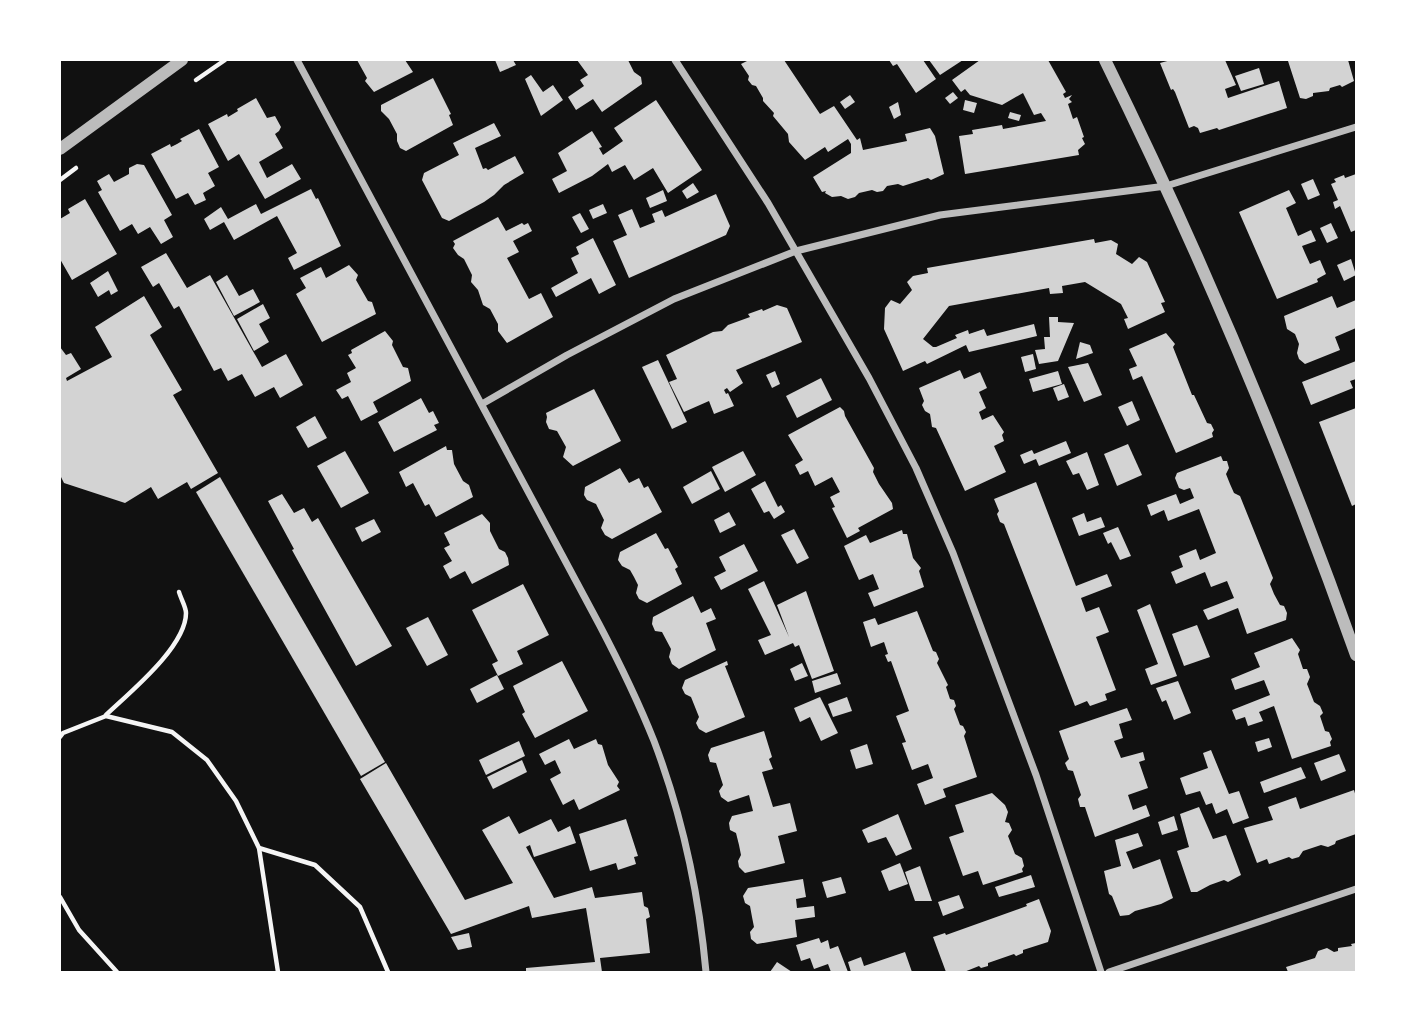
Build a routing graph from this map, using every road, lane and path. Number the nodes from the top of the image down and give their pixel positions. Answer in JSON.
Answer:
{"nodes":[{"id":1,"x":182,"y":60,"type":"edge"},
{"id":2,"x":298,"y":60,"type":"edge"},
{"id":3,"x":675,"y":60,"type":"edge"},
{"id":4,"x":1105,"y":60,"type":"edge"},
{"id":5,"x":1356,"y":127,"type":"edge"},
{"id":6,"x":60,"y":149,"type":"edge"},
{"id":7,"x":1166,"y":187,"type":"junction"},
{"id":8,"x":796,"y":251,"type":"junction"},
{"id":9,"x":482,"y":404,"type":"junction"},
{"id":10,"x":179,"y":592,"type":"dead end"},
{"id":11,"x":1356,"y":655,"type":"edge"},
{"id":12,"x":106,"y":716,"type":"junction"},
{"id":13,"x":60,"y":737,"type":"edge"},
{"id":14,"x":259,"y":848,"type":"junction"},
{"id":15,"x":1356,"y":889,"type":"edge"},
{"id":16,"x":60,"y":897,"type":"edge"},
{"id":17,"x":117,"y":972,"type":"edge"},
{"id":18,"x":278,"y":972,"type":"edge"},
{"id":19,"x":388,"y":972,"type":"edge"},
{"id":20,"x":706,"y":972,"type":"edge"},
{"id":21,"x":1101,"y":972,"type":"edge"},
{"id":22,"x":1109,"y":972,"type":"edge"}],
"edges":[{"from":1,"to":6,"type":"street"},
{"from":2,"to":9,"type":"street"},
{"from":3,"to":8,"type":"street"},
{"from":4,"to":7,"type":"street"},
{"from":5,"to":7,"type":"street"},
{"from":7,"to":8,"type":"street"},
{"from":7,"to":11,"type":"street"},
{"from":8,"to":9,"type":"street"},
{"from":8,"to":21,"type":"street"},
{"from":9,"to":20,"type":"street"},
{"from":10,"to":12,"type":"path"},
{"from":12,"to":13,"type":"path"},
{"from":12,"to":14,"type":"path"},
{"from":14,"to":18,"type":"path"},
{"from":14,"to":19,"type":"path"},
{"from":15,"to":22,"type":"street"},
{"from":16,"to":17,"type":"path"}]}
